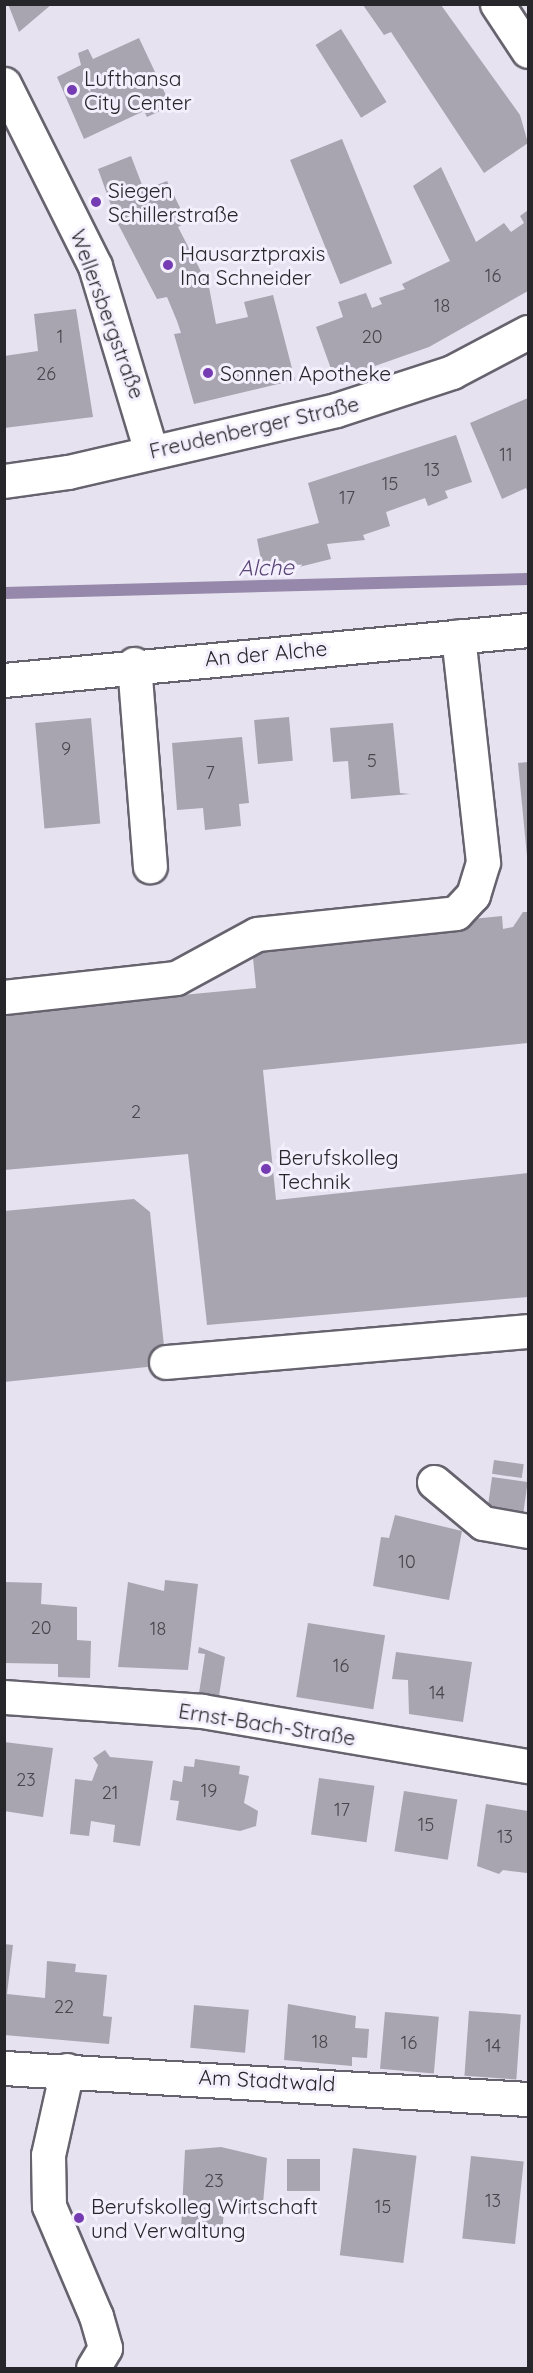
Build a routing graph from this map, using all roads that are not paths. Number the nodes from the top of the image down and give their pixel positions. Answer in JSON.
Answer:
{"nodes":[{"id":1,"x":497,"y":4,"type":"edge"},
{"id":2,"x":528,"y":51,"type":"edge"},
{"id":3,"x":4,"y":84,"type":"edge"},
{"id":4,"x":15,"y":127,"type":"edge"},
{"id":5,"x":528,"y":332,"type":"edge"},
{"id":6,"x":152,"y":451,"type":"junction"},
{"id":7,"x":4,"y":481,"type":"edge"},
{"id":8,"x":528,"y":630,"type":"edge"},
{"id":9,"x":458,"y":636,"type":"junction"},
{"id":10,"x":134,"y":664,"type":"junction"},
{"id":11,"x":4,"y":680,"type":"edge"},
{"id":12,"x":150,"y":866,"type":"dead end"},
{"id":13,"x":4,"y":997,"type":"edge"},
{"id":14,"x":528,"y":1330,"type":"edge"},
{"id":15,"x":166,"y":1362,"type":"dead end"},
{"id":16,"x":434,"y":1482,"type":"dead end"},
{"id":17,"x":528,"y":1531,"type":"edge"},
{"id":18,"x":4,"y":1697,"type":"edge"},
{"id":19,"x":528,"y":1766,"type":"edge"},
{"id":20,"x":4,"y":2068,"type":"edge"},
{"id":21,"x":67,"y":2070,"type":"junction"},
{"id":22,"x":528,"y":2099,"type":"edge"},
{"id":23,"x":102,"y":2362,"type":"edge"}],
"edges":[{"from":1,"to":2,"type":"street"},
{"from":3,"to":4,"type":"street","name":"Wellersbergstraße"},
{"from":4,"to":6,"type":"street","name":"Wellersbergstraße"},
{"from":5,"to":6,"type":"street","name":"Freudenberger Straße"},
{"from":6,"to":7,"type":"street","name":"Freudenberger Straße"},
{"from":8,"to":9,"type":"street","name":"An der Alche"},
{"from":9,"to":10,"type":"street","name":"An der Alche"},
{"from":9,"to":13,"type":"street"},
{"from":10,"to":11,"type":"street","name":"An der Alche"},
{"from":10,"to":12,"type":"street"},
{"from":14,"to":15,"type":"street"},
{"from":16,"to":17,"type":"street"},
{"from":18,"to":19,"type":"street","name":"Ernst-Bach-Straße"},
{"from":20,"to":21,"type":"street","name":"Am Stadtwald"},
{"from":21,"to":22,"type":"street","name":"Am Stadtwald"},
{"from":21,"to":23,"type":"street"}]}
